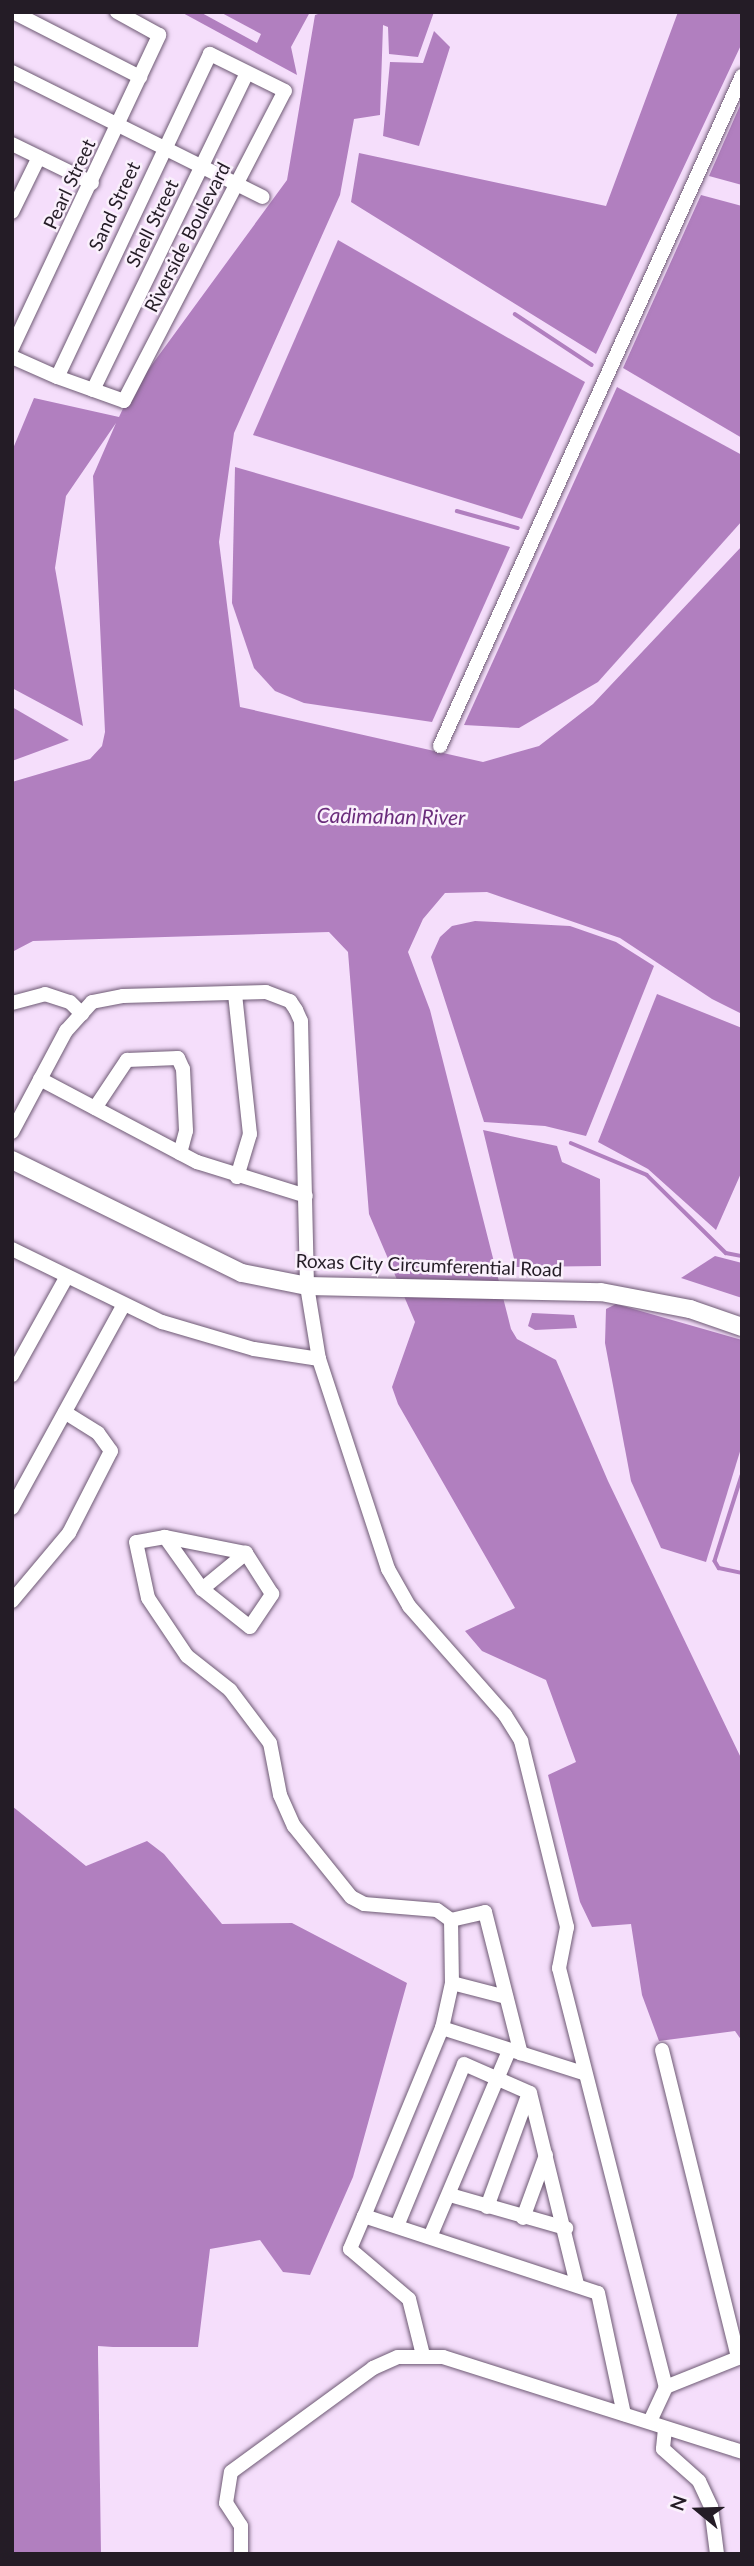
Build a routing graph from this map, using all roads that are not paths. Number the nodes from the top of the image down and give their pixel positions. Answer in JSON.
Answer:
{"nodes":[{"id":1,"x":13,"y":12,"type":"edge"},
{"id":2,"x":117,"y":12,"type":"edge"},
{"id":3,"x":12,"y":72,"type":"edge"},
{"id":4,"x":247,"y":73,"type":"junction"},
{"id":5,"x":742,"y":76,"type":"edge"},
{"id":6,"x":140,"y":77,"type":"junction"},
{"id":7,"x":118,"y":124,"type":"junction"},
{"id":8,"x":12,"y":144,"type":"edge"},
{"id":9,"x":163,"y":146,"type":"junction"},
{"id":10,"x":39,"y":157,"type":"junction"},
{"id":11,"x":201,"y":166,"type":"junction"},
{"id":12,"x":92,"y":183,"type":"junction"},
{"id":13,"x":236,"y":184,"type":"junction"},
{"id":14,"x":263,"y":197,"type":"dead end"},
{"id":15,"x":12,"y":212,"type":"edge"},
{"id":16,"x":12,"y":348,"type":"edge"},
{"id":17,"x":12,"y":357,"type":"edge"},
{"id":18,"x":57,"y":377,"type":"junction"},
{"id":19,"x":93,"y":390,"type":"junction"},
{"id":20,"x":440,"y":746,"type":"dead end"},
{"id":21,"x":236,"y":994,"type":"junction"},
{"id":22,"x":12,"y":1003,"type":"edge"},
{"id":23,"x":82,"y":1014,"type":"junction"},
{"id":24,"x":40,"y":1079,"type":"junction"},
{"id":25,"x":95,"y":1108,"type":"junction"},
{"id":26,"x":12,"y":1132,"type":"edge"},
{"id":27,"x":180,"y":1153,"type":"junction"},
{"id":28,"x":12,"y":1160,"type":"edge"},
{"id":29,"x":237,"y":1177,"type":"junction"},
{"id":30,"x":306,"y":1196,"type":"junction"},
{"id":31,"x":12,"y":1249,"type":"edge"},
{"id":32,"x":66,"y":1276,"type":"junction"},
{"id":33,"x":307,"y":1286,"type":"junction"},
{"id":34,"x":123,"y":1306,"type":"junction"},
{"id":35,"x":742,"y":1327,"type":"edge"},
{"id":36,"x":320,"y":1359,"type":"junction"},
{"id":37,"x":12,"y":1375,"type":"edge"},
{"id":38,"x":65,"y":1412,"type":"junction"},
{"id":39,"x":12,"y":1508,"type":"edge"},
{"id":40,"x":165,"y":1537,"type":"junction"},
{"id":41,"x":246,"y":1553,"type":"junction"},
{"id":42,"x":202,"y":1589,"type":"junction"},
{"id":43,"x":12,"y":1601,"type":"edge"},
{"id":44,"x":451,"y":1920,"type":"junction"},
{"id":45,"x":452,"y":1983,"type":"junction"},
{"id":46,"x":506,"y":1997,"type":"junction"},
{"id":47,"x":442,"y":2028,"type":"junction"},
{"id":48,"x":663,"y":2050,"type":"dead end"},
{"id":49,"x":515,"y":2053,"type":"junction"},
{"id":50,"x":583,"y":2073,"type":"junction"},
{"id":51,"x":499,"y":2077,"type":"junction"},
{"id":52,"x":530,"y":2093,"type":"junction"},
{"id":53,"x":546,"y":2155,"type":"junction"},
{"id":54,"x":450,"y":2195,"type":"junction"},
{"id":55,"x":487,"y":2207,"type":"junction"},
{"id":56,"x":364,"y":2216,"type":"junction"},
{"id":57,"x":523,"y":2218,"type":"junction"},
{"id":58,"x":397,"y":2226,"type":"junction"},
{"id":59,"x":566,"y":2228,"type":"junction"},
{"id":60,"x":430,"y":2237,"type":"junction"},
{"id":61,"x":577,"y":2285,"type":"junction"},
{"id":62,"x":423,"y":2355,"type":"junction"},
{"id":63,"x":666,"y":2387,"type":"junction"},
{"id":64,"x":624,"y":2414,"type":"junction"},
{"id":65,"x":650,"y":2421,"type":"junction"},
{"id":66,"x":665,"y":2429,"type":"junction"},
{"id":67,"x":742,"y":2452,"type":"edge"},
{"id":68,"x":241,"y":2554,"type":"edge"},
{"id":69,"x":717,"y":2554,"type":"edge"}],
"edges":[{"from":1,"to":6,"type":"street"},
{"from":2,"to":6,"type":"street","name":"Pearl Street"},
{"from":3,"to":7,"type":"street"},
{"from":4,"to":9,"type":"street","name":"Sand Street"},
{"from":4,"to":11,"type":"street","name":"Shell Street"},
{"from":4,"to":13,"type":"street","name":"Riverside Boulevard"},
{"from":5,"to":20,"type":"street"},
{"from":6,"to":7,"type":"street","name":"Pearl Street"},
{"from":7,"to":9,"type":"street"},
{"from":7,"to":12,"type":"street","name":"Pearl Street"},
{"from":8,"to":10,"type":"street"},
{"from":9,"to":11,"type":"street"},
{"from":9,"to":18,"type":"street","name":"Sand Street"},
{"from":10,"to":12,"type":"street"},
{"from":10,"to":15,"type":"street"},
{"from":11,"to":13,"type":"street"},
{"from":11,"to":19,"type":"street","name":"Shell Street"},
{"from":12,"to":16,"type":"street","name":"Pearl Street"},
{"from":13,"to":14,"type":"street"},
{"from":13,"to":19,"type":"street","name":"Riverside Boulevard"},
{"from":17,"to":18,"type":"street"},
{"from":18,"to":19,"type":"street"},
{"from":21,"to":23,"type":"street"},
{"from":21,"to":29,"type":"street"},
{"from":21,"to":30,"type":"street"},
{"from":22,"to":23,"type":"street"},
{"from":23,"to":24,"type":"street"},
{"from":24,"to":25,"type":"street"},
{"from":24,"to":26,"type":"street"},
{"from":25,"to":27,"type":"street"},
{"from":25,"to":27,"type":"street"},
{"from":27,"to":29,"type":"street"},
{"from":28,"to":33,"type":"main road","name":"Roxas City Circumferential Road"},
{"from":29,"to":30,"type":"street"},
{"from":30,"to":33,"type":"street"},
{"from":31,"to":32,"type":"street"},
{"from":32,"to":34,"type":"street"},
{"from":32,"to":37,"type":"street"},
{"from":33,"to":35,"type":"main road","name":"Roxas City Circumferential Road"},
{"from":33,"to":36,"type":"street"},
{"from":34,"to":36,"type":"street"},
{"from":34,"to":38,"type":"street"},
{"from":36,"to":50,"type":"street"},
{"from":38,"to":39,"type":"street"},
{"from":38,"to":43,"type":"street"},
{"from":40,"to":41,"type":"street"},
{"from":40,"to":42,"type":"street"},
{"from":40,"to":44,"type":"street"},
{"from":41,"to":42,"type":"street"},
{"from":41,"to":42,"type":"street"},
{"from":44,"to":45,"type":"street"},
{"from":44,"to":46,"type":"street"},
{"from":45,"to":46,"type":"street"},
{"from":45,"to":47,"type":"street"},
{"from":46,"to":49,"type":"street"},
{"from":47,"to":49,"type":"street"},
{"from":47,"to":56,"type":"street"},
{"from":48,"to":63,"type":"street"},
{"from":49,"to":50,"type":"street"},
{"from":49,"to":51,"type":"street"},
{"from":50,"to":63,"type":"street"},
{"from":51,"to":52,"type":"street"},
{"from":51,"to":54,"type":"street"},
{"from":51,"to":58,"type":"street"},
{"from":52,"to":53,"type":"street"},
{"from":52,"to":55,"type":"street"},
{"from":53,"to":57,"type":"street"},
{"from":53,"to":59,"type":"street"},
{"from":54,"to":55,"type":"street"},
{"from":54,"to":60,"type":"street"},
{"from":55,"to":57,"type":"street"},
{"from":56,"to":58,"type":"street"},
{"from":56,"to":62,"type":"street"},
{"from":57,"to":59,"type":"street"},
{"from":58,"to":60,"type":"street"},
{"from":59,"to":61,"type":"street"},
{"from":60,"to":61,"type":"street"},
{"from":61,"to":64,"type":"street"},
{"from":62,"to":64,"type":"street"},
{"from":62,"to":68,"type":"street"},
{"from":63,"to":65,"type":"street"},
{"from":64,"to":65,"type":"street"},
{"from":65,"to":66,"type":"street"},
{"from":66,"to":67,"type":"street"},
{"from":66,"to":69,"type":"street"}]}
